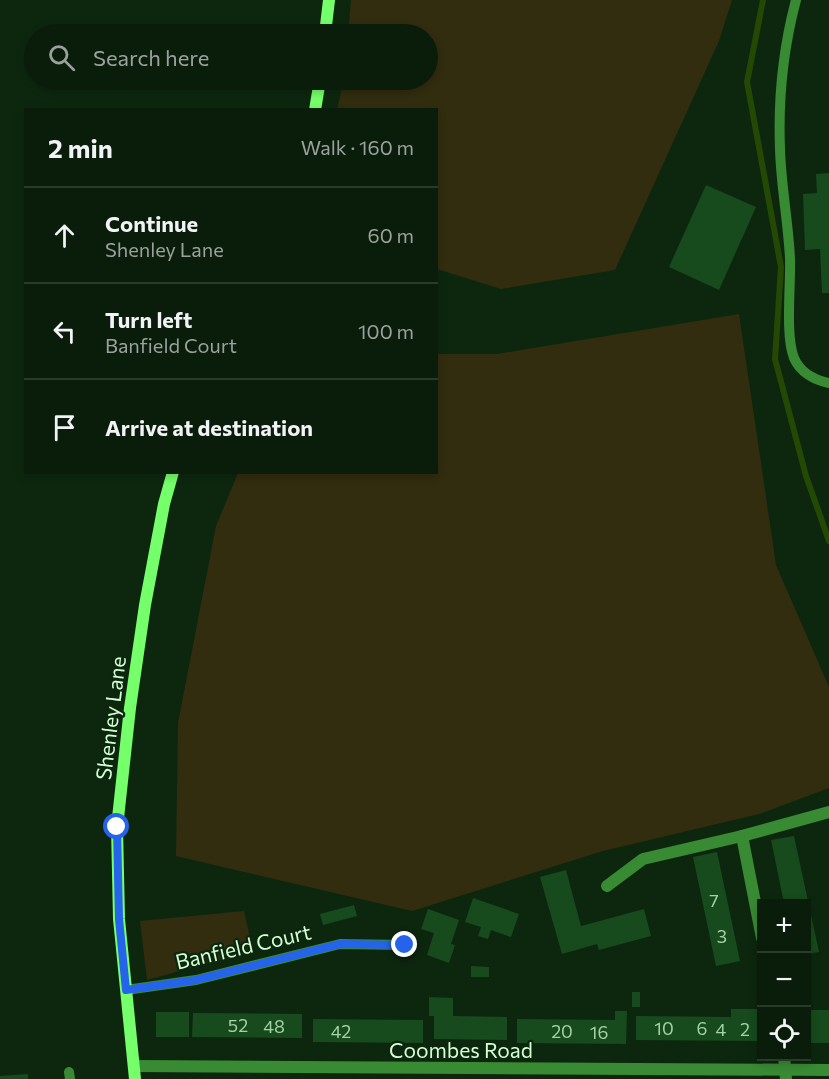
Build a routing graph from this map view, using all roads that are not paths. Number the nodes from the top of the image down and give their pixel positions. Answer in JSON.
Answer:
{"nodes":[{"id":1,"x":329,"y":0,"type":"edge"},
{"id":2,"x":796,"y":0,"type":"edge"},
{"id":3,"x":326,"y":24,"type":"edge"},
{"id":4,"x":318,"y":90,"type":"edge"},
{"id":5,"x":315,"y":108,"type":"edge"},
{"id":6,"x":829,"y":383,"type":"edge"},
{"id":7,"x":172,"y":474,"type":"edge"},
{"id":8,"x":829,"y":812,"type":"edge"},
{"id":9,"x":742,"y":836,"type":"junction"},
{"id":10,"x":607,"y":886,"type":"dead end"},
{"id":11,"x":757,"y":912,"type":"edge"},
{"id":12,"x":405,"y":945,"type":"dead end"},
{"id":13,"x":126,"y":990,"type":"junction"},
{"id":14,"x":829,"y":1070,"type":"edge"},
{"id":15,"x":135,"y":1073,"type":"edge"},
{"id":16,"x":786,"y":1075,"type":"edge"}],
"edges":[{"from":1,"to":3,"type":"main road"},
{"from":2,"to":6,"type":"lane"},
{"from":4,"to":5,"type":"main road"},
{"from":7,"to":13,"type":"main road","name":"Shenley Lane"},
{"from":8,"to":9,"type":"street"},
{"from":9,"to":10,"type":"street"},
{"from":9,"to":11,"type":"street"},
{"from":12,"to":13,"type":"lane","name":"Banfield Court"},
{"from":13,"to":15,"type":"main road","name":"Shenley Lane"},
{"from":14,"to":16,"type":"street","name":"Coombes Road"},
{"from":15,"to":16,"type":"street","name":"Coombes Road"}]}
